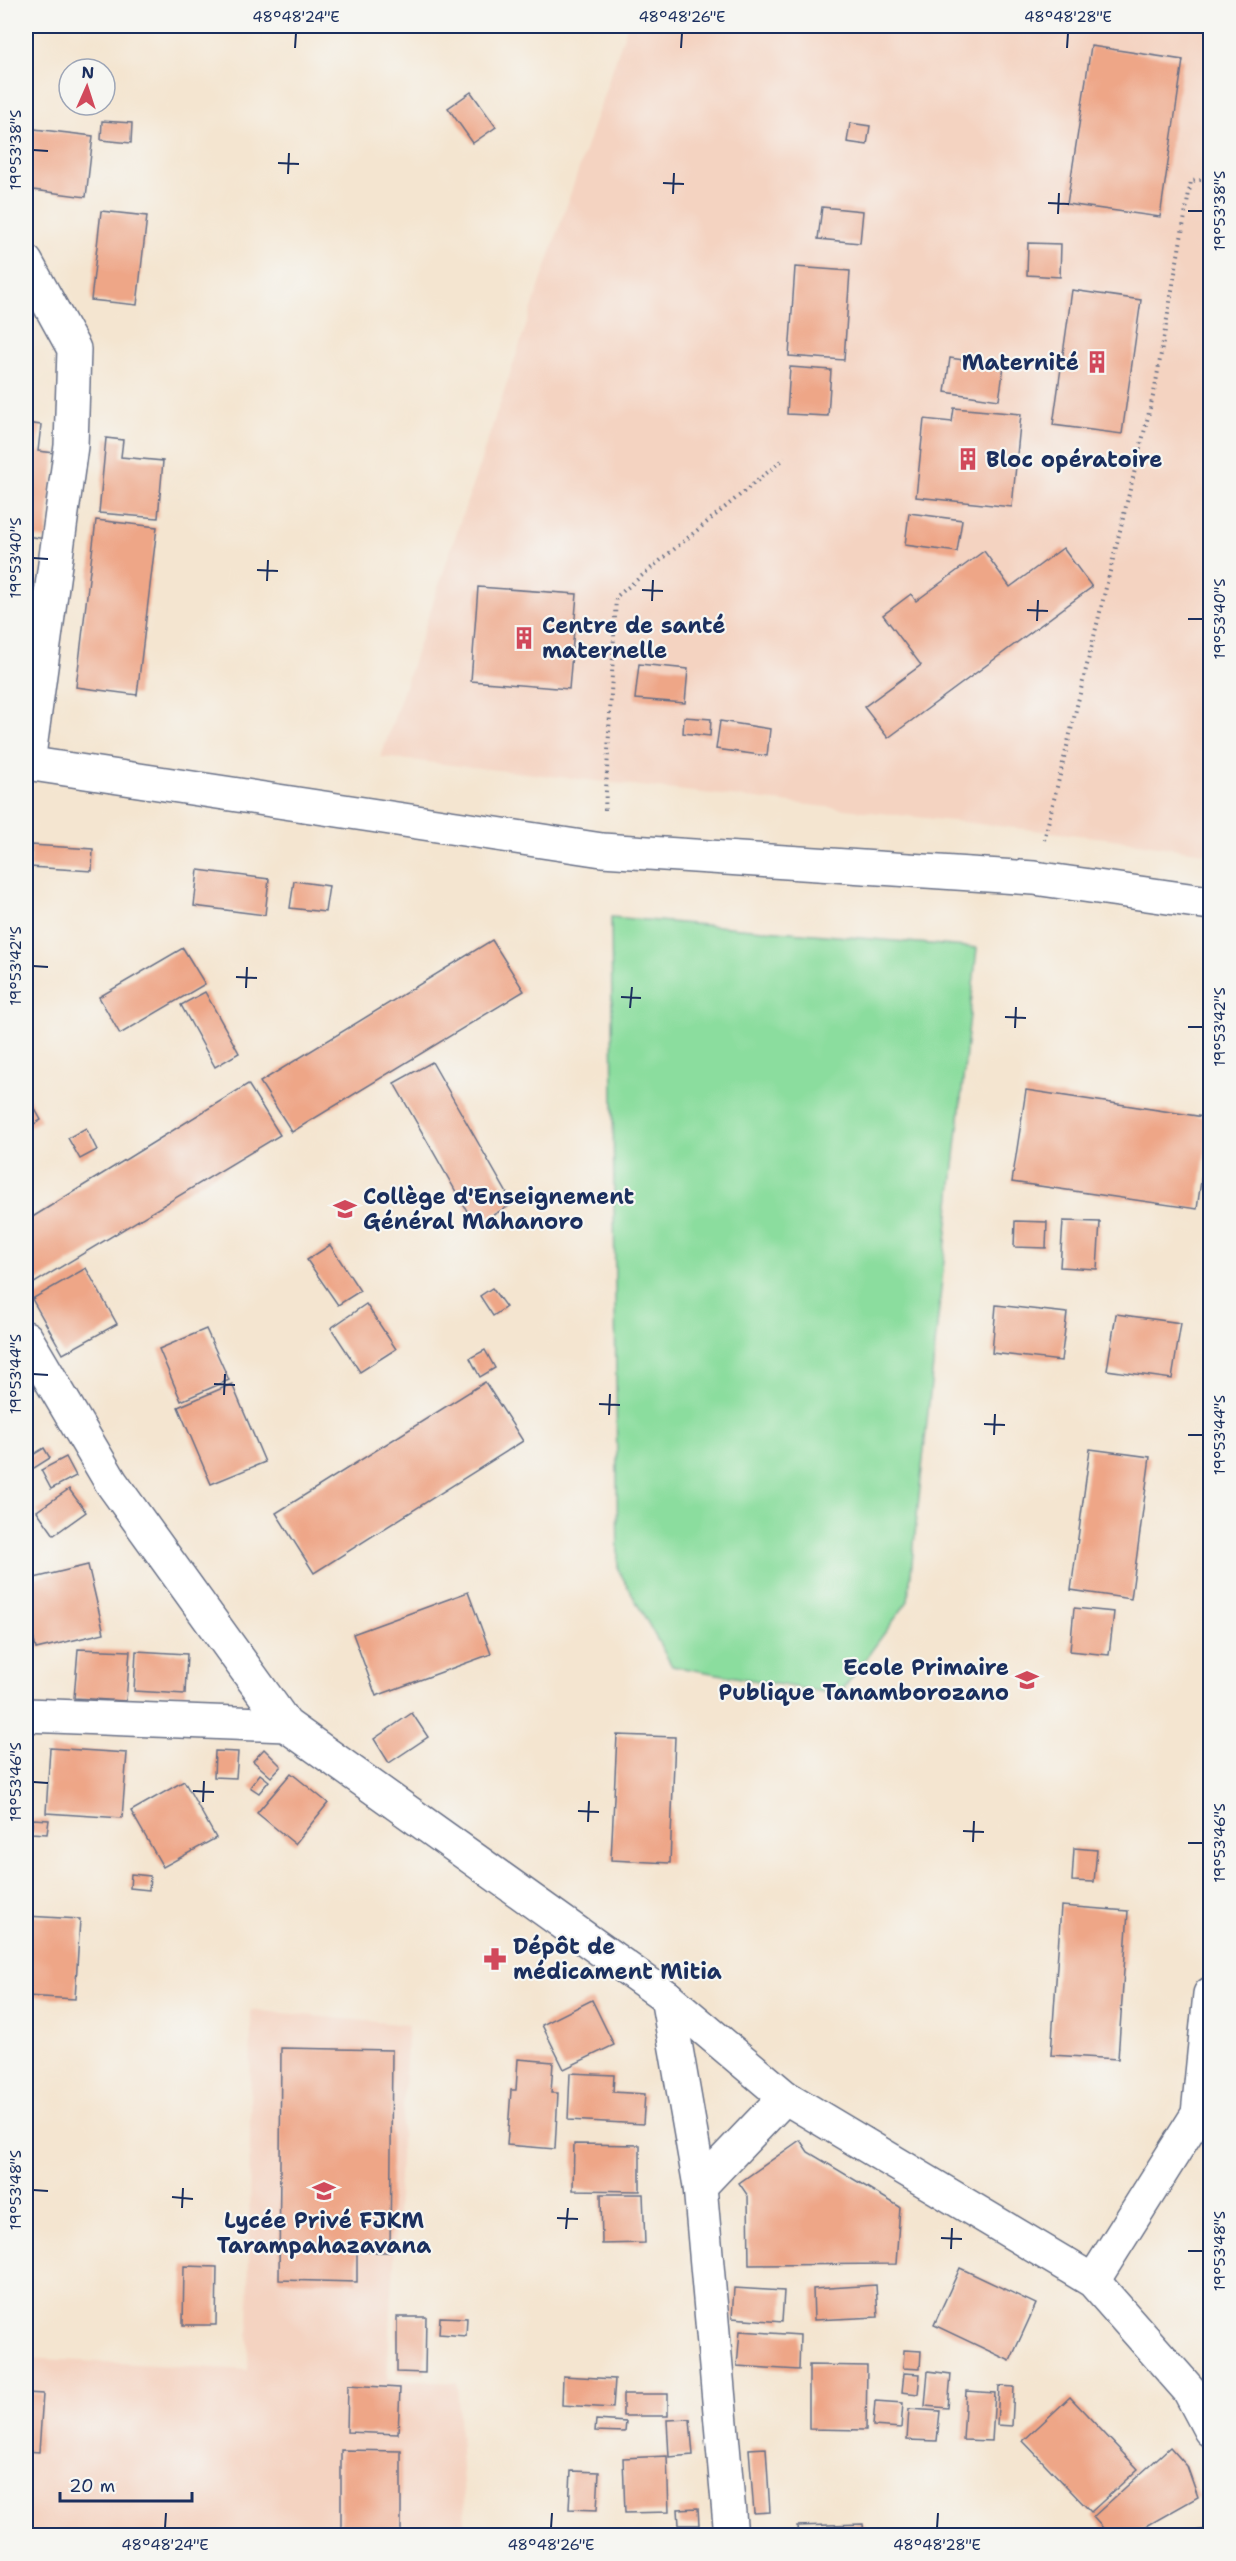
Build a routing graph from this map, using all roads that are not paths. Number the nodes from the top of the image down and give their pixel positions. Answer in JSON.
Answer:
{"nodes":[{"id":1,"x":26,"y":262,"type":"edge"},
{"id":2,"x":27,"y":763,"type":"edge"},
{"id":3,"x":1210,"y":903,"type":"edge"},
{"id":4,"x":26,"y":1338,"type":"edge"},
{"id":5,"x":26,"y":1714,"type":"edge"},
{"id":6,"x":286,"y":1725,"type":"junction"},
{"id":7,"x":1210,"y":1994,"type":"edge"},
{"id":8,"x":667,"y":1997,"type":"junction"},
{"id":9,"x":785,"y":2097,"type":"junction"},
{"id":10,"x":700,"y":2186,"type":"junction"},
{"id":11,"x":1093,"y":2281,"type":"junction"},
{"id":12,"x":1210,"y":2430,"type":"edge"},
{"id":13,"x":731,"y":2535,"type":"edge"}],
"edges":[{"from":1,"to":2,"type":"street"},
{"from":2,"to":3,"type":"street"},
{"from":4,"to":6,"type":"street"},
{"from":5,"to":6,"type":"street"},
{"from":6,"to":8,"type":"street"},
{"from":7,"to":11,"type":"street"},
{"from":8,"to":9,"type":"street"},
{"from":8,"to":10,"type":"street"},
{"from":9,"to":10,"type":"street"},
{"from":9,"to":11,"type":"street"},
{"from":10,"to":13,"type":"street"},
{"from":11,"to":12,"type":"street"}]}
